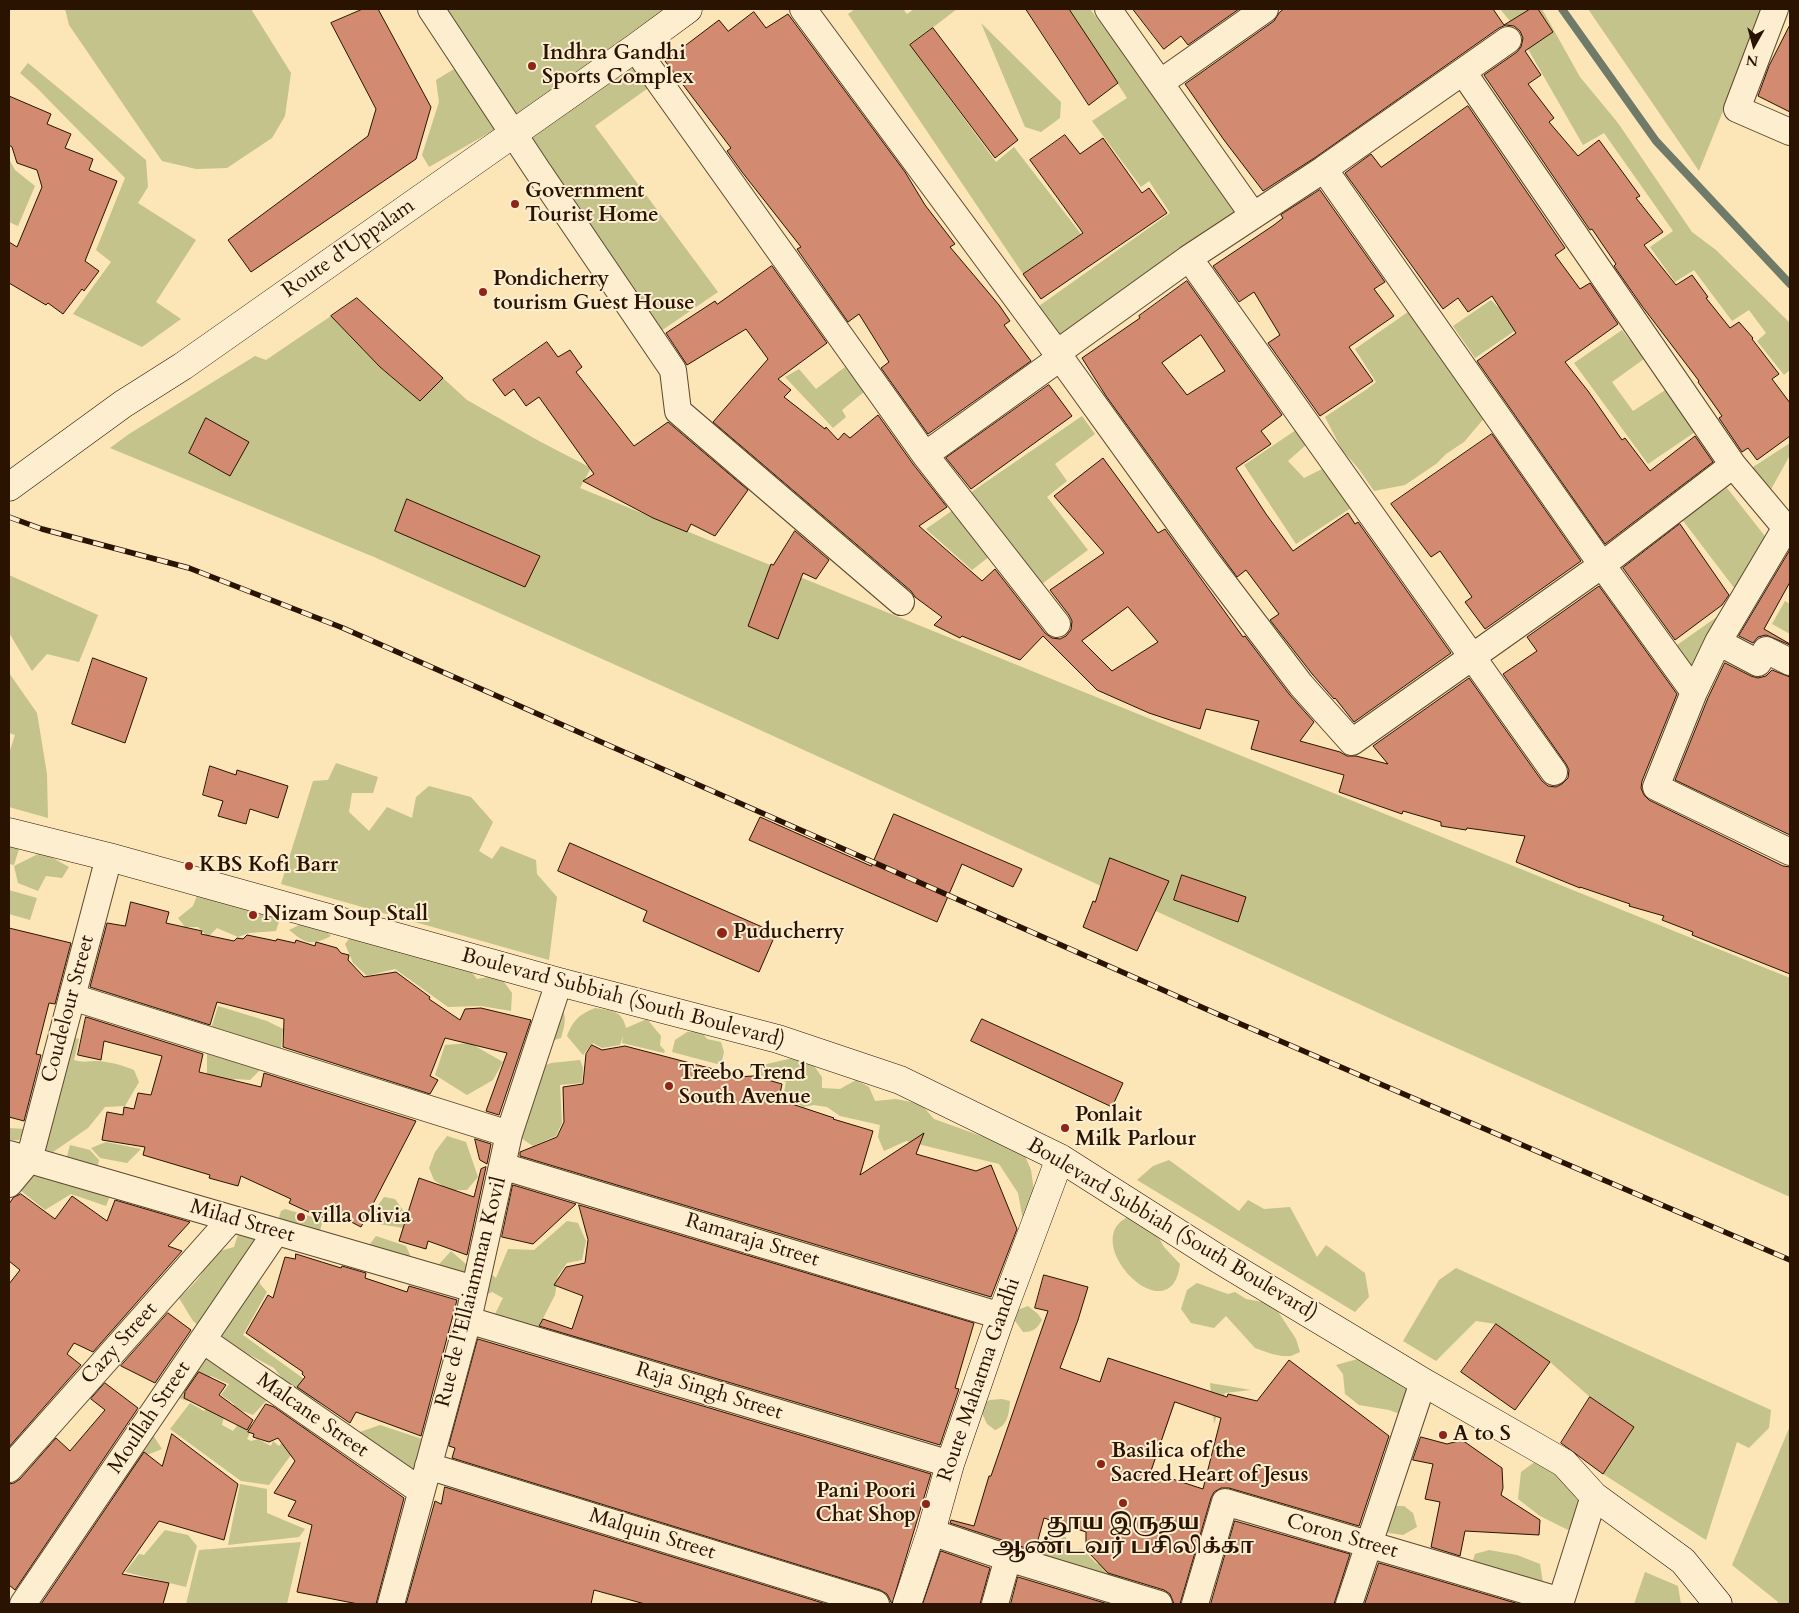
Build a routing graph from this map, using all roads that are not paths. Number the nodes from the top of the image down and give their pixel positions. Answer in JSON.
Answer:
{"nodes":[{"id":1,"x":432,"y":9,"type":"edge"},
{"id":2,"x":688,"y":9,"type":"edge"},
{"id":3,"x":803,"y":9,"type":"edge"},
{"id":4,"x":1108,"y":9,"type":"edge"},
{"id":5,"x":1265,"y":9,"type":"edge"},
{"id":6,"x":1775,"y":9,"type":"edge"},
{"id":7,"x":1508,"y":40,"type":"dead end"},
{"id":8,"x":635,"y":48,"type":"junction"},
{"id":9,"x":1463,"y":72,"type":"junction"},
{"id":10,"x":1160,"y":82,"type":"junction"},
{"id":11,"x":1790,"y":132,"type":"edge"},
{"id":12,"x":513,"y":134,"type":"junction"},
{"id":13,"x":1324,"y":169,"type":"junction"},
{"id":14,"x":1253,"y":215,"type":"junction"},
{"id":15,"x":1190,"y":258,"type":"junction"},
{"id":16,"x":1058,"y":356,"type":"junction"},
{"id":17,"x":925,"y":455,"type":"junction"},
{"id":18,"x":1733,"y":465,"type":"junction"},
{"id":19,"x":9,"y":488,"type":"edge"},
{"id":20,"x":1788,"y":531,"type":"edge"},
{"id":21,"x":1602,"y":565,"type":"junction"},
{"id":22,"x":901,"y":602,"type":"dead end"},
{"id":23,"x":1057,"y":624,"type":"dead end"},
{"id":24,"x":1718,"y":642,"type":"junction"},
{"id":25,"x":1473,"y":657,"type":"junction"},
{"id":26,"x":1790,"y":662,"type":"edge"},
{"id":27,"x":1694,"y":692,"type":"junction"},
{"id":28,"x":1554,"y":772,"type":"dead end"},
{"id":29,"x":9,"y":832,"type":"edge"},
{"id":30,"x":1790,"y":852,"type":"edge"},
{"id":31,"x":109,"y":857,"type":"junction"},
{"id":32,"x":559,"y":982,"type":"junction"},
{"id":33,"x":72,"y":997,"type":"junction"},
{"id":34,"x":509,"y":1134,"type":"junction"},
{"id":35,"x":19,"y":1157,"type":"edge"},
{"id":36,"x":1060,"y":1158,"type":"junction"},
{"id":37,"x":502,"y":1166,"type":"junction"},
{"id":38,"x":9,"y":1184,"type":"edge"},
{"id":39,"x":231,"y":1219,"type":"junction"},
{"id":40,"x":276,"y":1232,"type":"junction"},
{"id":41,"x":474,"y":1289,"type":"junction"},
{"id":42,"x":1001,"y":1316,"type":"junction"},
{"id":43,"x":468,"y":1320,"type":"junction"},
{"id":44,"x":203,"y":1340,"type":"junction"},
{"id":45,"x":1423,"y":1382,"type":"junction"},
{"id":46,"x":950,"y":1464,"type":"junction"},
{"id":47,"x":428,"y":1466,"type":"junction"},
{"id":48,"x":9,"y":1469,"type":"edge"},
{"id":49,"x":421,"y":1491,"type":"junction"},
{"id":50,"x":1594,"y":1496,"type":"junction"},
{"id":51,"x":930,"y":1532,"type":"junction"},
{"id":52,"x":1369,"y":1544,"type":"junction"},
{"id":53,"x":1008,"y":1558,"type":"junction"},
{"id":54,"x":1561,"y":1602,"type":"edge"},
{"id":55,"x":23,"y":1604,"type":"edge"},
{"id":56,"x":391,"y":1604,"type":"edge"},
{"id":57,"x":876,"y":1604,"type":"edge"},
{"id":58,"x":907,"y":1604,"type":"edge"},
{"id":59,"x":995,"y":1604,"type":"edge"},
{"id":60,"x":1159,"y":1604,"type":"edge"},
{"id":61,"x":1195,"y":1604,"type":"edge"},
{"id":62,"x":1349,"y":1604,"type":"edge"},
{"id":63,"x":1718,"y":1604,"type":"edge"}],
"edges":[{"from":1,"to":12,"type":"street"},
{"from":2,"to":8,"type":"main road","name":"Route d'Uppalam"},
{"from":3,"to":16,"type":"street"},
{"from":4,"to":10,"type":"street"},
{"from":5,"to":10,"type":"street"},
{"from":6,"to":11,"type":"street"},
{"from":7,"to":9,"type":"street"},
{"from":8,"to":12,"type":"main road","name":"Route d'Uppalam"},
{"from":8,"to":17,"type":"street"},
{"from":9,"to":13,"type":"street"},
{"from":9,"to":18,"type":"street"},
{"from":10,"to":14,"type":"street"},
{"from":12,"to":19,"type":"main road","name":"Route d'Uppalam"},
{"from":12,"to":22,"type":"street"},
{"from":13,"to":14,"type":"street"},
{"from":13,"to":21,"type":"street"},
{"from":14,"to":15,"type":"street"},
{"from":15,"to":16,"type":"street"},
{"from":15,"to":25,"type":"street"},
{"from":16,"to":17,"type":"street"},
{"from":16,"to":25,"type":"street"},
{"from":17,"to":23,"type":"street"},
{"from":18,"to":20,"type":"street"},
{"from":18,"to":21,"type":"street"},
{"from":20,"to":24,"type":"street"},
{"from":21,"to":25,"type":"street"},
{"from":21,"to":27,"type":"street"},
{"from":24,"to":26,"type":"street"},
{"from":24,"to":27,"type":"street"},
{"from":25,"to":28,"type":"street"},
{"from":27,"to":30,"type":"street"},
{"from":29,"to":31,"type":"main road","name":"Boulevard Subbiah (South Boulevard)"},
{"from":31,"to":32,"type":"main road","name":"Boulevard Subbiah (South Boulevard)"},
{"from":31,"to":33,"type":"street","name":"Coudelour Street"},
{"from":32,"to":34,"type":"street","name":"Rue de l'Ellaiamman Kovil"},
{"from":32,"to":36,"type":"main road","name":"Boulevard Subbiah (South Boulevard)"},
{"from":33,"to":34,"type":"street"},
{"from":33,"to":35,"type":"street","name":"Coudelour Street"},
{"from":34,"to":37,"type":"street","name":"Rue de l'Ellaiamman Kovil"},
{"from":35,"to":38,"type":"street"},
{"from":35,"to":39,"type":"street","name":"Milad Street"},
{"from":36,"to":42,"type":"main road","name":"Route Mahatma Gandhi"},
{"from":36,"to":45,"type":"main road","name":"Boulevard Subbiah (South Boulevard)"},
{"from":37,"to":41,"type":"street","name":"Rue de l'Ellaiamman Kovil"},
{"from":37,"to":42,"type":"street","name":"Ramaraja Street"},
{"from":39,"to":40,"type":"street","name":"Milad Street"},
{"from":39,"to":48,"type":"street","name":"Cazy Street"},
{"from":40,"to":41,"type":"street","name":"Milad Street"},
{"from":40,"to":44,"type":"street","name":"Moullah Street"},
{"from":41,"to":43,"type":"street","name":"Rue de l'Ellaiamman Kovil"},
{"from":42,"to":46,"type":"main road","name":"Route Mahatma Gandhi"},
{"from":43,"to":46,"type":"street","name":"Raja Singh Street"},
{"from":43,"to":47,"type":"street","name":"Rue de l'Ellaiamman Kovil"},
{"from":44,"to":49,"type":"street","name":"Malcane Street"},
{"from":44,"to":55,"type":"street","name":"Moullah Street"},
{"from":45,"to":50,"type":"main road","name":"Boulevard Subbiah (South Boulevard)"},
{"from":45,"to":52,"type":"street"},
{"from":46,"to":51,"type":"main road","name":"Route Mahatma Gandhi"},
{"from":47,"to":49,"type":"street","name":"Rue de l'Ellaiamman Kovil"},
{"from":47,"to":57,"type":"street","name":"Malquin Street"},
{"from":49,"to":56,"type":"street","name":"Rue de l'Ellaiamman Kovil"},
{"from":50,"to":54,"type":"street"},
{"from":50,"to":63,"type":"main road","name":"Boulevard Subbiah (South Boulevard)"},
{"from":51,"to":53,"type":"street"},
{"from":51,"to":58,"type":"main road","name":"Route Mahatma Gandhi"},
{"from":52,"to":54,"type":"street","name":"Coron Street"},
{"from":52,"to":61,"type":"street","name":"Coron Street"},
{"from":52,"to":62,"type":"street"},
{"from":53,"to":59,"type":"street"},
{"from":53,"to":60,"type":"street"}]}
